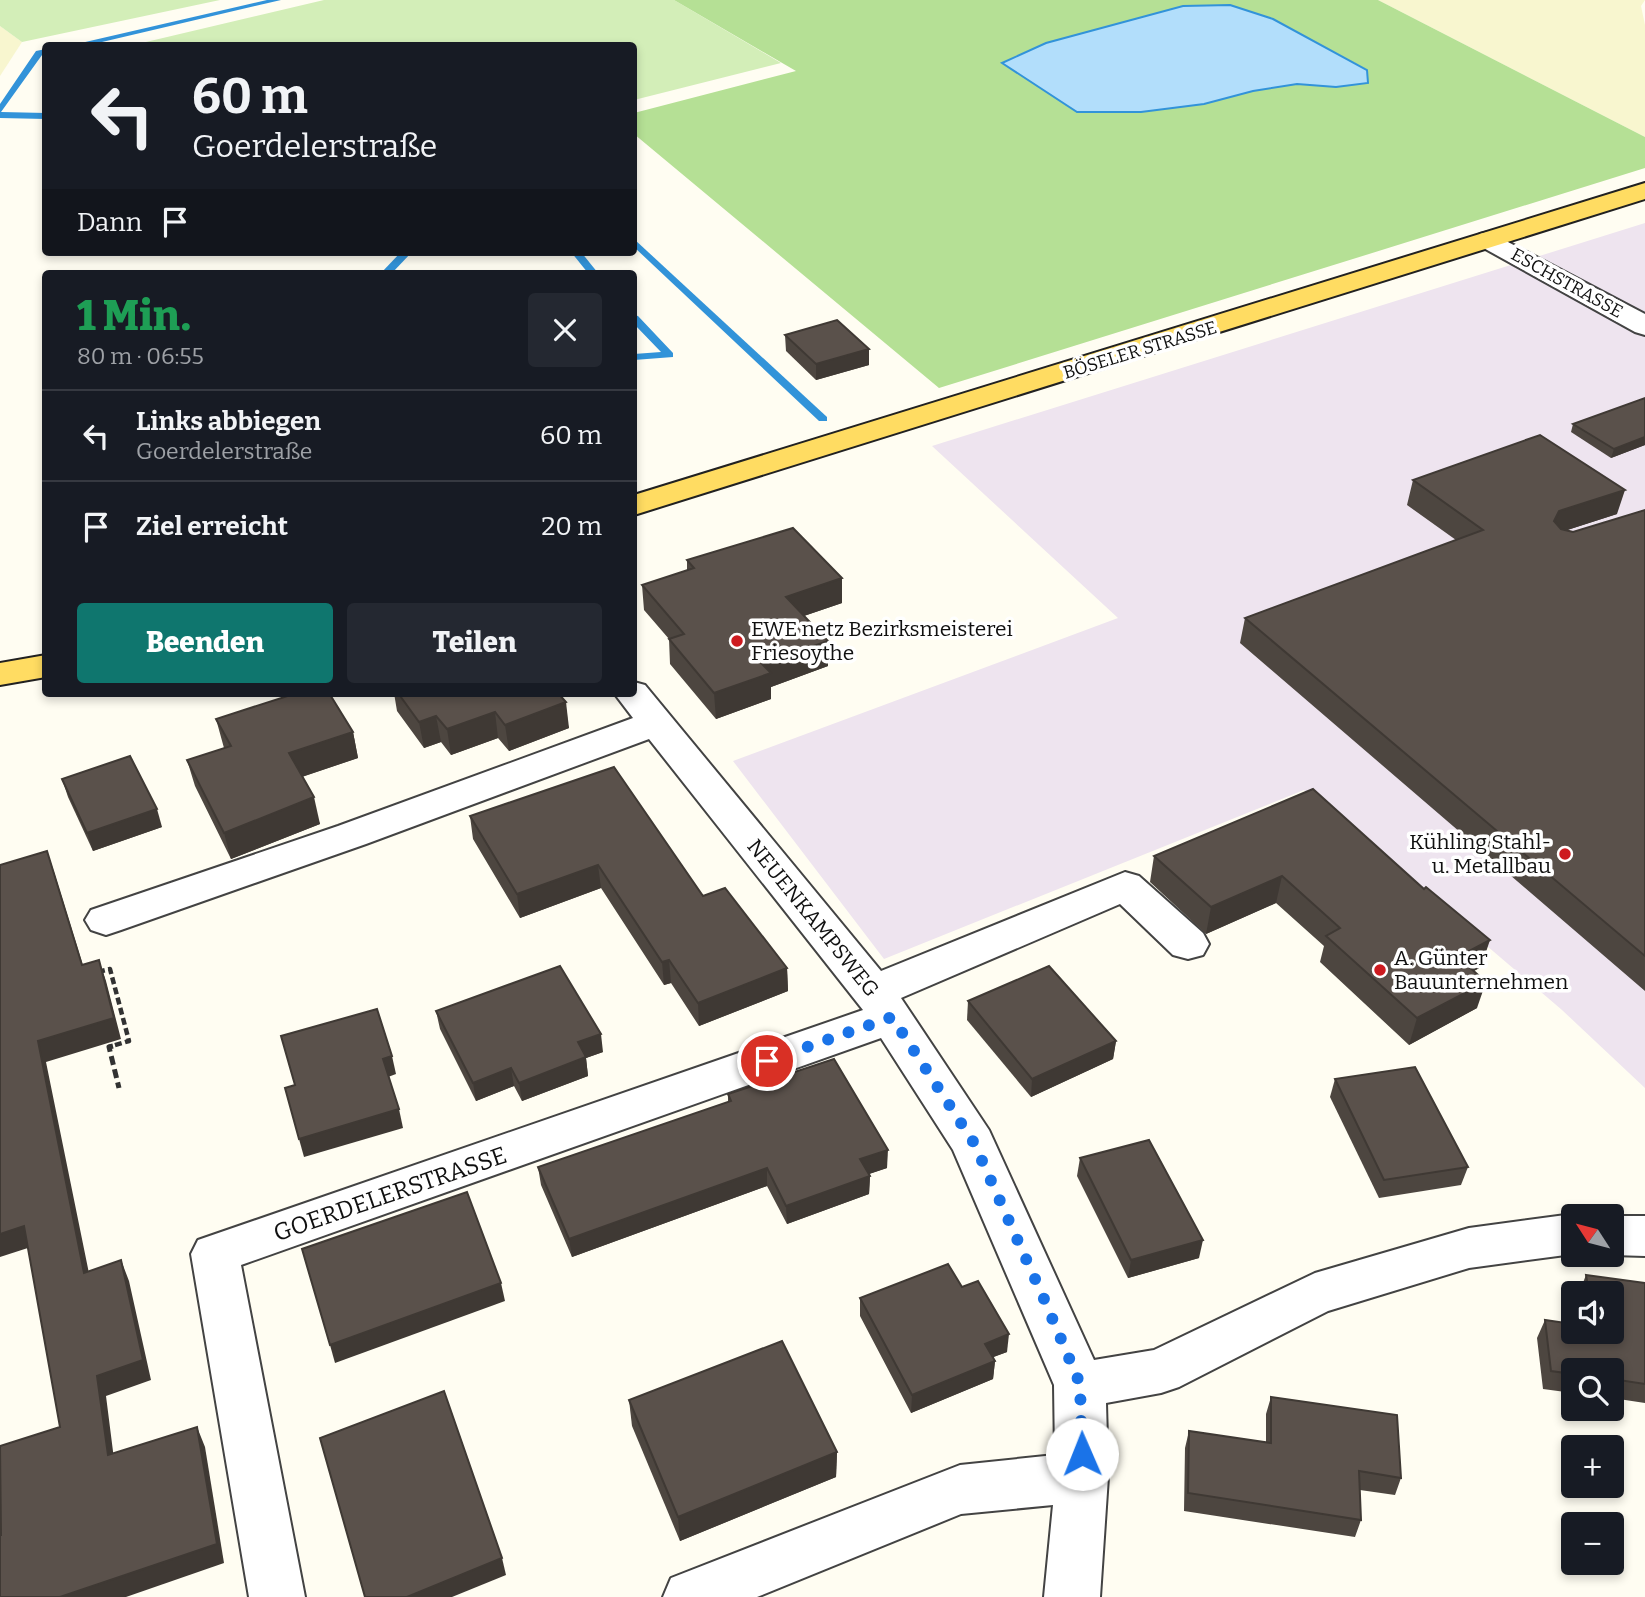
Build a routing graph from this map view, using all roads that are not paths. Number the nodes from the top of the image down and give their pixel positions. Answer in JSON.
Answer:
{"nodes":[{"id":1,"x":1645,"y":191,"type":"edge"},
{"id":2,"x":1489,"y":240,"type":"junction"},
{"id":3,"x":1645,"y":326,"type":"edge"},
{"id":4,"x":637,"y":504,"type":"edge"},
{"id":5,"x":42,"y":667,"type":"edge"},
{"id":6,"x":0,"y":674,"type":"edge"},
{"id":7,"x":644,"y":708,"type":"edge"},
{"id":8,"x":106,"y":920,"type":"dead end"},
{"id":9,"x":1188,"y":944,"type":"dead end"},
{"id":10,"x":883,"y":1004,"type":"junction"},
{"id":11,"x":1624,"y":1235,"type":"edge"},
{"id":12,"x":1561,"y":1236,"type":"edge"},
{"id":13,"x":1645,"y":1236,"type":"edge"},
{"id":14,"x":1080,"y":1384,"type":"junction"},
{"id":15,"x":1082,"y":1477,"type":"junction"},
{"id":16,"x":277,"y":1597,"type":"edge"},
{"id":17,"x":691,"y":1597,"type":"edge"},
{"id":18,"x":1072,"y":1597,"type":"edge"}],
"edges":[{"from":1,"to":2,"type":"main road","name":"BÖSELER STRASSE"},
{"from":2,"to":3,"type":"street","name":"ESCHSTRASSE"},
{"from":2,"to":4,"type":"main road","name":"BÖSELER STRASSE"},
{"from":5,"to":6,"type":"main road"},
{"from":7,"to":8,"type":"street","name":"NEUENKAMPSWEG"},
{"from":7,"to":10,"type":"street","name":"NEUENKAMPSWEG"},
{"from":9,"to":10,"type":"street"},
{"from":10,"to":14,"type":"street","name":"NEUENKAMPSWEG"},
{"from":10,"to":16,"type":"street","name":"GOERDELERSTRASSE"},
{"from":11,"to":13,"type":"street"},
{"from":12,"to":14,"type":"street"},
{"from":14,"to":15,"type":"street","name":"NEUENKAMPSWEG"},
{"from":15,"to":17,"type":"street"},
{"from":15,"to":18,"type":"street","name":"NEUENKAMPSWEG"}]}
